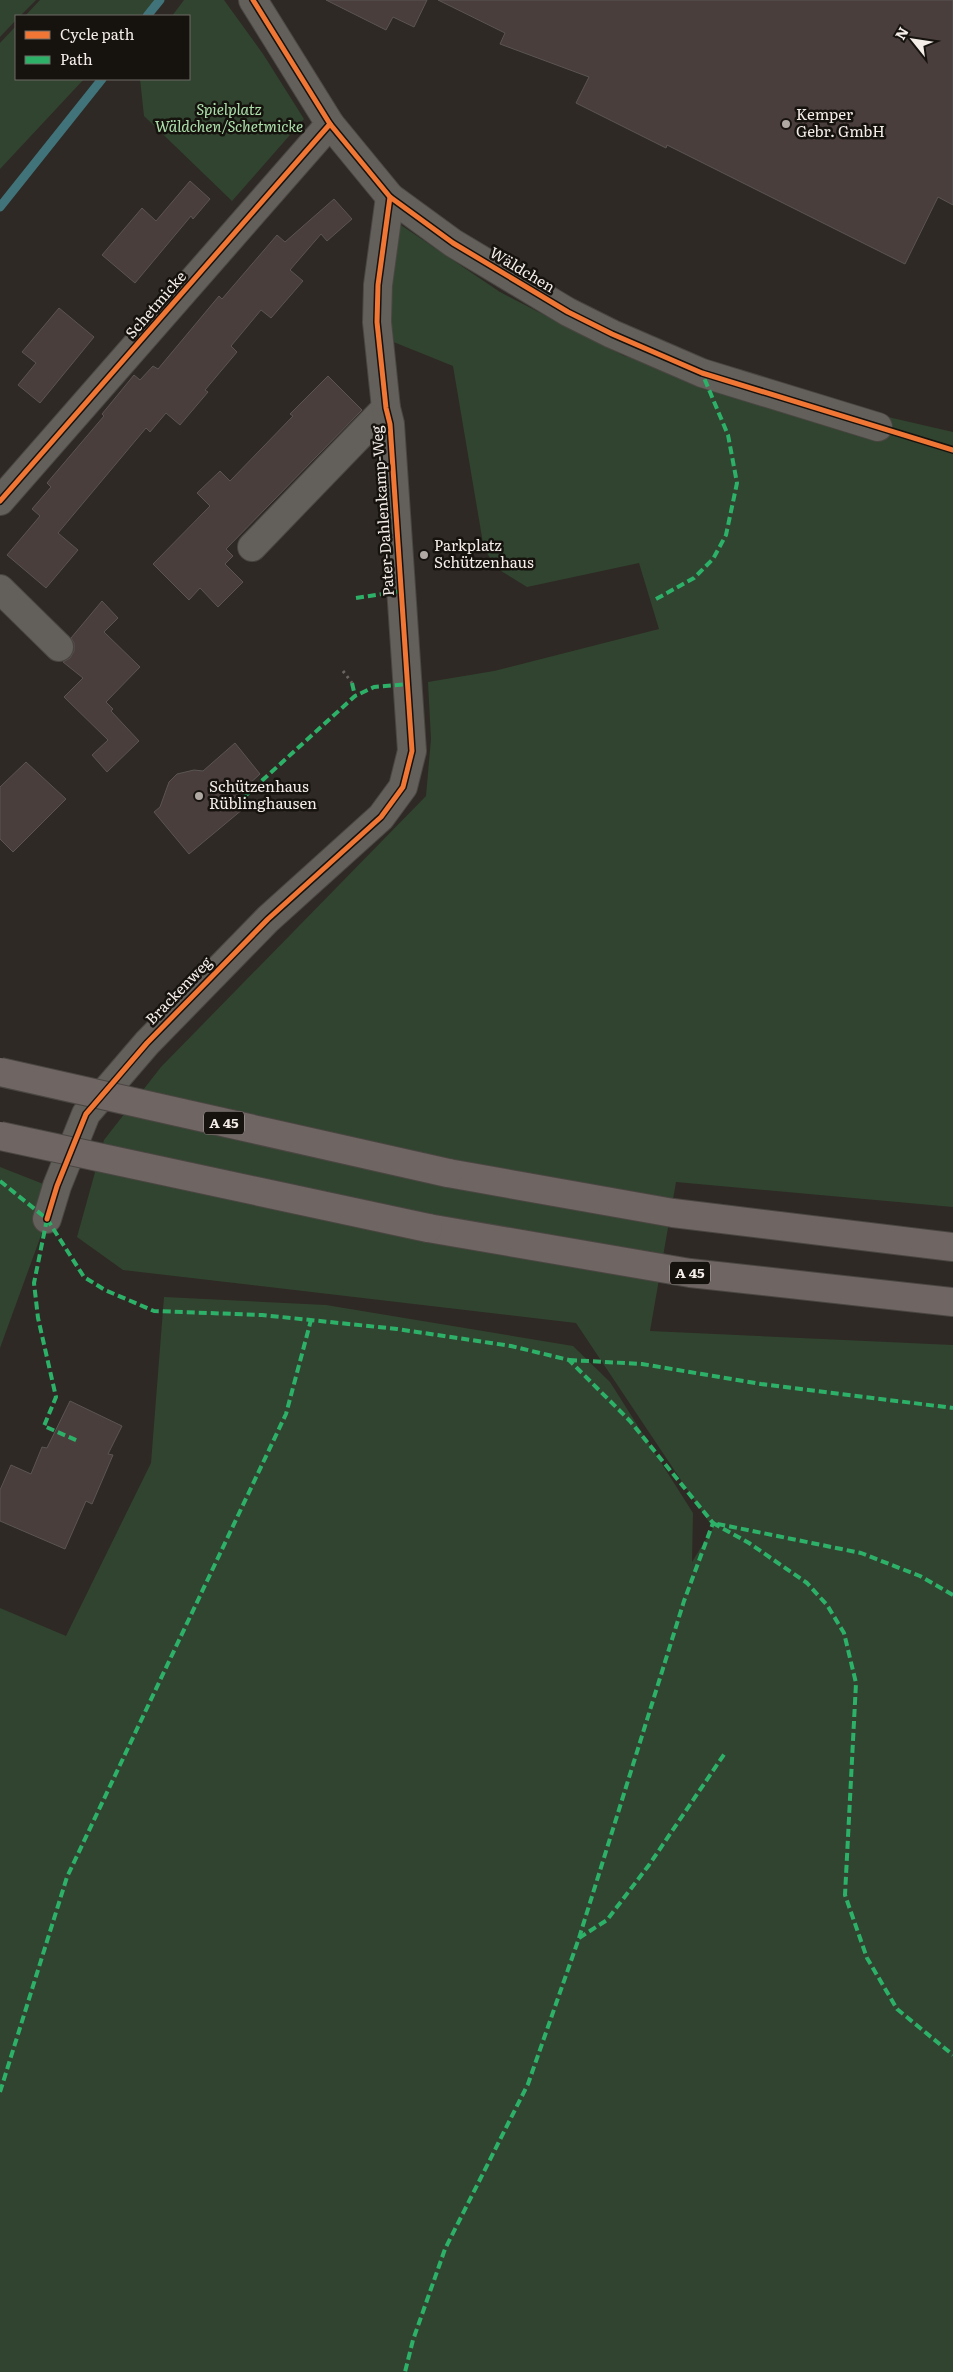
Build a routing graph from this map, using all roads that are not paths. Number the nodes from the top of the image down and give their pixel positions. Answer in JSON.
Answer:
{"nodes":[{"id":1,"x":253,"y":0,"type":"edge"},
{"id":2,"x":330,"y":124,"type":"junction"},
{"id":3,"x":390,"y":197,"type":"junction"},
{"id":4,"x":386,"y":408,"type":"junction"},
{"id":5,"x":878,"y":427,"type":"dead end"},
{"id":6,"x":0,"y":501,"type":"edge"},
{"id":7,"x":252,"y":547,"type":"dead end"},
{"id":8,"x":0,"y":589,"type":"edge"},
{"id":9,"x":59,"y":647,"type":"dead end"},
{"id":10,"x":381,"y":817,"type":"joint"},
{"id":11,"x":0,"y":1072,"type":"edge"},
{"id":12,"x":0,"y":1136,"type":"edge"},
{"id":13,"x":47,"y":1219,"type":"dead end"},
{"id":14,"x":953,"y":1248,"type":"edge"},
{"id":15,"x":953,"y":1302,"type":"edge"}],
"edges":[{"from":1,"to":2,"type":"street","name":"Wäldchen"},
{"from":2,"to":3,"type":"street","name":"Wäldchen"},
{"from":2,"to":6,"type":"street","name":"Schetmicke"},
{"from":3,"to":4,"type":"street","name":"Pater-Dahlenkamp-Weg"},
{"from":3,"to":5,"type":"street","name":"Wäldchen"},
{"from":4,"to":7,"type":"street","name":"Pater-Dahlenkamp-Weg"},
{"from":4,"to":10,"type":"street","name":"Pater-Dahlenkamp-Weg"},
{"from":8,"to":9,"type":"street"},
{"from":10,"to":13,"type":"street","name":"Brackenweg"},
{"from":11,"to":14,"type":"highway","number":"A 45","bridge":true},
{"from":12,"to":15,"type":"highway","number":"A 45","bridge":true}]}
